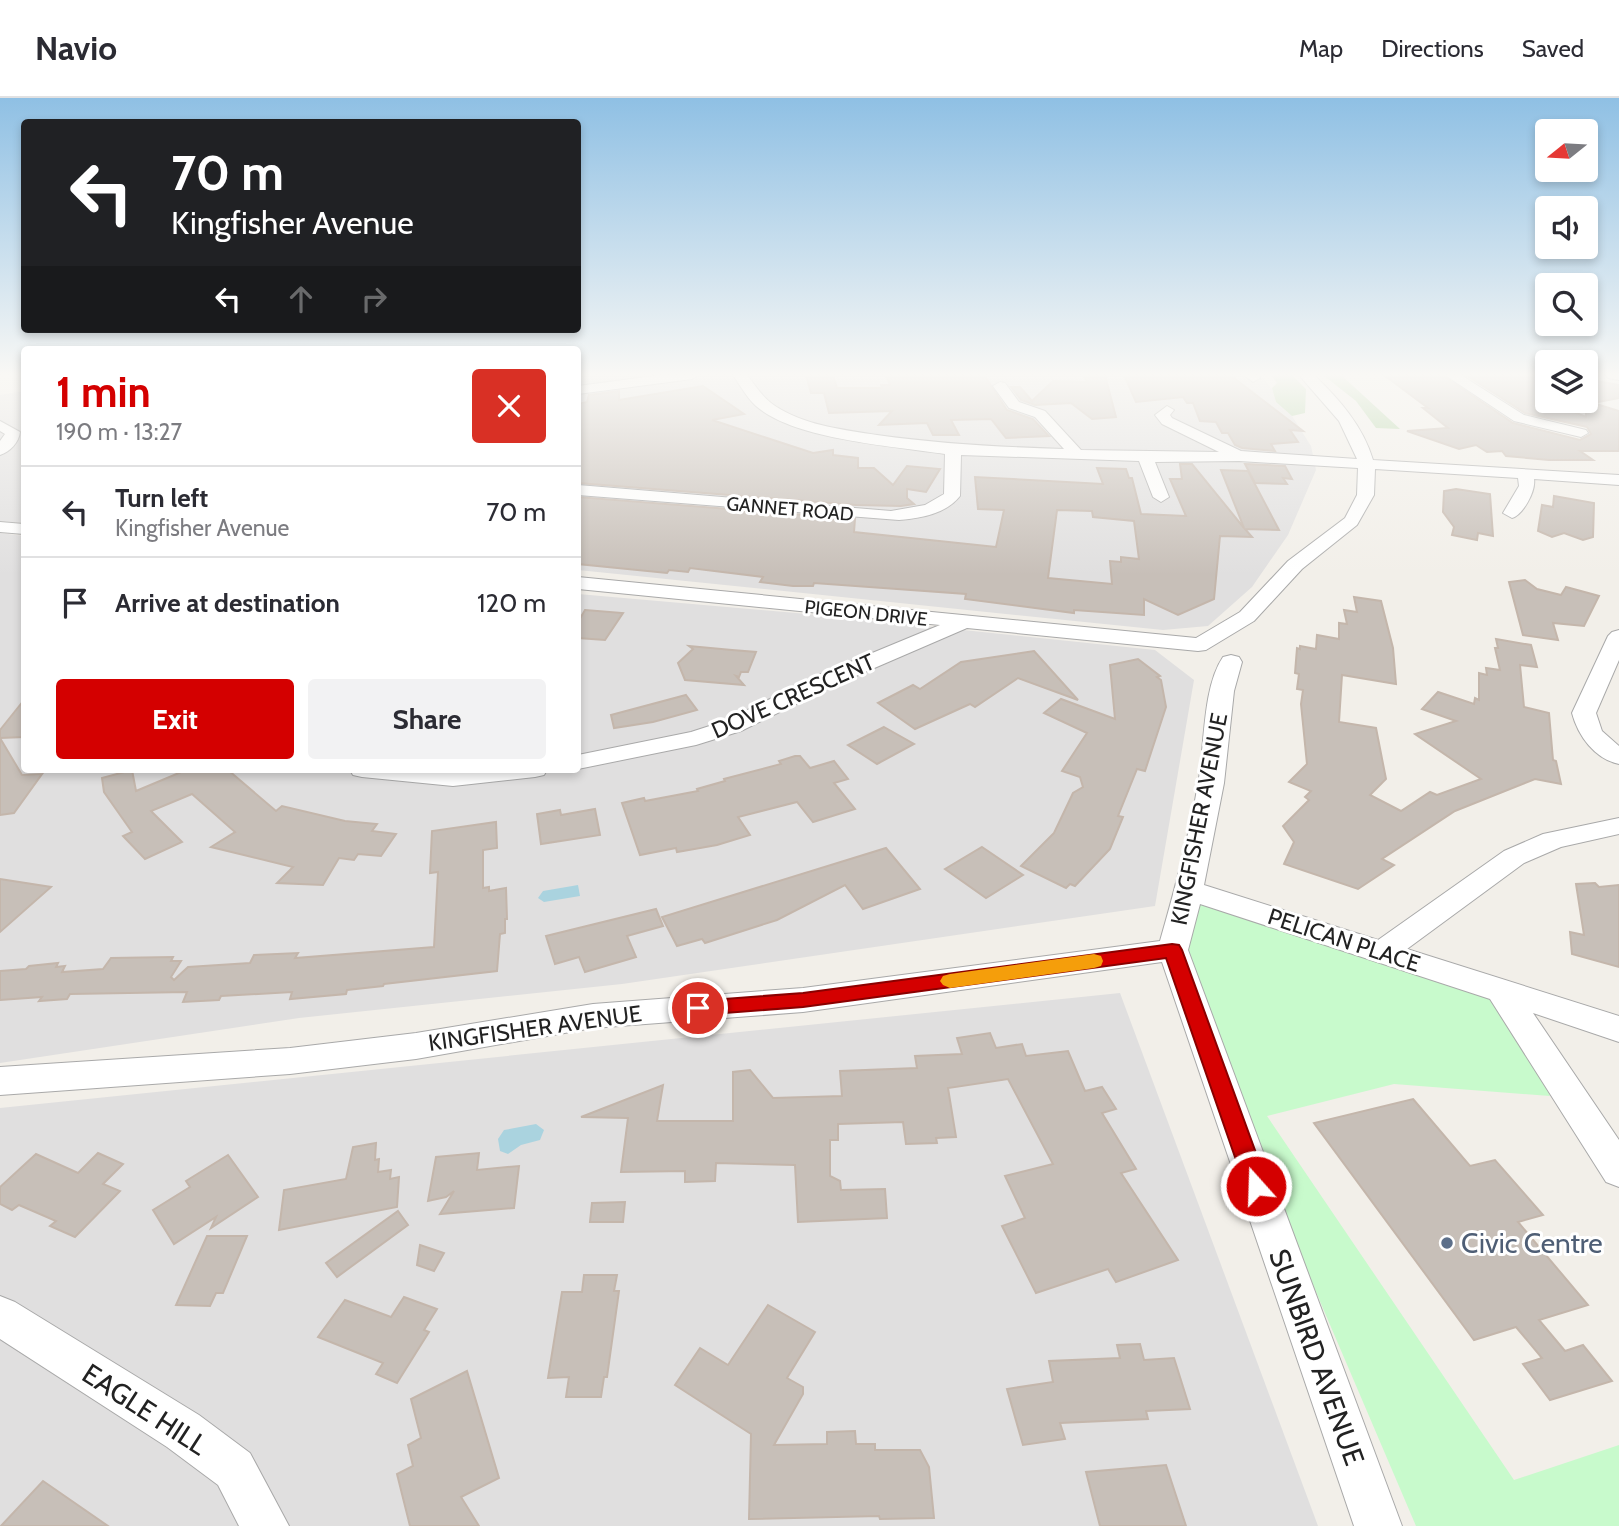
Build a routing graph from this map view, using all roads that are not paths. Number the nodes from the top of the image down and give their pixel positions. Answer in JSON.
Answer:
{"nodes":[{"id":1,"x":894,"y":442,"type":"edge"},
{"id":2,"x":1064,"y":442,"type":"edge"},
{"id":3,"x":1209,"y":442,"type":"edge"},
{"id":4,"x":1357,"y":442,"type":"edge"},
{"id":5,"x":21,"y":450,"type":"edge"},
{"id":6,"x":953,"y":450,"type":"junction"},
{"id":7,"x":0,"y":451,"type":"edge"},
{"id":8,"x":1077,"y":456,"type":"junction"},
{"id":9,"x":1239,"y":456,"type":"junction"},
{"id":10,"x":1145,"y":457,"type":"junction"},
{"id":11,"x":1365,"y":463,"type":"junction"},
{"id":12,"x":1525,"y":474,"type":"junction"},
{"id":13,"x":1619,"y":480,"type":"edge"},
{"id":14,"x":581,"y":490,"type":"edge"},
{"id":15,"x":1161,"y":497,"type":"dead end"},
{"id":16,"x":1512,"y":513,"type":"dead end"},
{"id":17,"x":0,"y":527,"type":"edge"},
{"id":18,"x":21,"y":529,"type":"edge"},
{"id":19,"x":581,"y":583,"type":"edge"},
{"id":20,"x":1239,"y":622,"type":"junction"},
{"id":21,"x":964,"y":623,"type":"junction"},
{"id":22,"x":1619,"y":636,"type":"edge"},
{"id":23,"x":1201,"y":648,"type":"junction"},
{"id":24,"x":1231,"y":663,"type":"junction"},
{"id":25,"x":1608,"y":685,"type":"edge"},
{"id":26,"x":1619,"y":757,"type":"edge"},
{"id":27,"x":581,"y":761,"type":"edge"},
{"id":28,"x":396,"y":773,"type":"edge"},
{"id":29,"x":504,"y":773,"type":"edge"},
{"id":30,"x":1619,"y":826,"type":"edge"},
{"id":31,"x":1189,"y":890,"type":"junction"},
{"id":32,"x":1172,"y":950,"type":"junction"},
{"id":33,"x":1381,"y":953,"type":"junction"},
{"id":34,"x":1500,"y":989,"type":"junction"},
{"id":35,"x":1619,"y":1029,"type":"edge"},
{"id":36,"x":0,"y":1081,"type":"edge"},
{"id":37,"x":1619,"y":1171,"type":"edge"},
{"id":38,"x":0,"y":1316,"type":"edge"},
{"id":39,"x":265,"y":1526,"type":"edge"},
{"id":40,"x":1378,"y":1526,"type":"edge"}],
"edges":[{"from":1,"to":6,"type":"street"},
{"from":2,"to":8,"type":"street"},
{"from":3,"to":9,"type":"street"},
{"from":4,"to":11,"type":"street"},
{"from":5,"to":7,"type":"street"},
{"from":6,"to":8,"type":"street"},
{"from":6,"to":14,"type":"street","name":"GANNET ROAD"},
{"from":8,"to":10,"type":"street"},
{"from":9,"to":10,"type":"street"},
{"from":9,"to":11,"type":"street"},
{"from":10,"to":15,"type":"street"},
{"from":11,"to":12,"type":"street"},
{"from":11,"to":20,"type":"street"},
{"from":12,"to":13,"type":"street"},
{"from":12,"to":16,"type":"street"},
{"from":17,"to":18,"type":"street"},
{"from":19,"to":21,"type":"street","name":"PIGEON DRIVE"},
{"from":20,"to":23,"type":"street"},
{"from":20,"to":24,"type":"street"},
{"from":21,"to":23,"type":"street","name":"PIGEON DRIVE"},
{"from":21,"to":27,"type":"street","name":"DOVE CRESCENT"},
{"from":22,"to":25,"type":"street"},
{"from":23,"to":24,"type":"street","name":"KINGFISHER AVENUE"},
{"from":23,"to":24,"type":"street","name":"PIGEON DRIVE"},
{"from":24,"to":31,"type":"street","name":"KINGFISHER AVENUE"},
{"from":25,"to":26,"type":"street"},
{"from":28,"to":29,"type":"street"},
{"from":30,"to":33,"type":"street"},
{"from":31,"to":32,"type":"street","name":"KINGFISHER AVENUE"},
{"from":31,"to":33,"type":"street","name":"PELICAN PLACE"},
{"from":32,"to":36,"type":"street","name":"KINGFISHER AVENUE"},
{"from":32,"to":40,"type":"street","name":"SUNBIRD AVENUE"},
{"from":33,"to":34,"type":"street","name":"PELICAN PLACE"},
{"from":34,"to":35,"type":"street","name":"PELICAN PLACE"},
{"from":34,"to":37,"type":"street"},
{"from":38,"to":39,"type":"street","name":"EAGLE HILL"}]}
